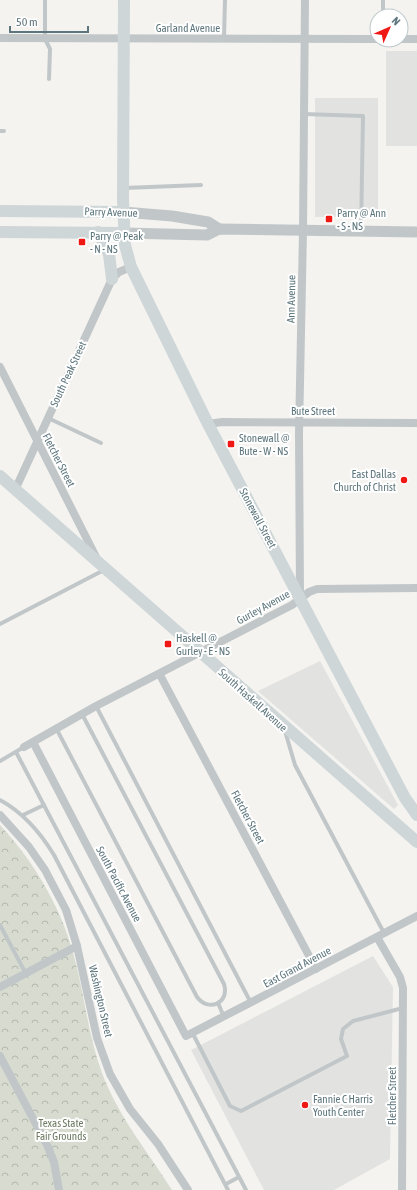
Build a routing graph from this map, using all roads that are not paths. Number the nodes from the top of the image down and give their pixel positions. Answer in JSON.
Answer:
{"nodes":[{"id":1,"x":44,"y":0,"type":"edge"},
{"id":2,"x":124,"y":0,"type":"edge"},
{"id":3,"x":225,"y":0,"type":"edge"},
{"id":4,"x":305,"y":0,"type":"edge"},
{"id":5,"x":0,"y":38,"type":"edge"},
{"id":6,"x":44,"y":39,"type":"junction"},
{"id":7,"x":124,"y":39,"type":"junction"},
{"id":8,"x":224,"y":39,"type":"junction"},
{"id":9,"x":304,"y":39,"type":"junction"},
{"id":10,"x":369,"y":39,"type":"edge"},
{"id":11,"x":48,"y":79,"type":"dead end"},
{"id":12,"x":304,"y":114,"type":"junction"},
{"id":13,"x":201,"y":185,"type":"dead end"},
{"id":14,"x":124,"y":188,"type":"junction"},
{"id":15,"x":0,"y":211,"type":"edge"},
{"id":16,"x":123,"y":212,"type":"junction"},
{"id":17,"x":219,"y":229,"type":"junction"},
{"id":18,"x":303,"y":231,"type":"junction"},
{"id":19,"x":361,"y":231,"type":"junction"},
{"id":20,"x":0,"y":232,"type":"edge"},
{"id":21,"x":98,"y":232,"type":"junction"},
{"id":22,"x":417,"y":232,"type":"edge"},
{"id":23,"x":124,"y":233,"type":"junction"},
{"id":24,"x":131,"y":267,"type":"junction"},
{"id":25,"x":112,"y":279,"type":"junction"},
{"id":26,"x":0,"y":367,"type":"edge"},
{"id":27,"x":48,"y":418,"type":"junction"},
{"id":28,"x":300,"y":422,"type":"junction"},
{"id":29,"x":417,"y":422,"type":"edge"},
{"id":30,"x":208,"y":424,"type":"junction"},
{"id":31,"x":37,"y":441,"type":"junction"},
{"id":32,"x":101,"y":443,"type":"dead end"},
{"id":33,"x":0,"y":476,"type":"edge"},
{"id":34,"x":15,"y":490,"type":"junction"},
{"id":35,"x":102,"y":567,"type":"junction"},
{"id":36,"x":417,"y":588,"type":"edge"},
{"id":37,"x":300,"y":599,"type":"junction"},
{"id":38,"x":0,"y":624,"type":"edge"},
{"id":39,"x":201,"y":653,"type":"junction"},
{"id":40,"x":160,"y":675,"type":"junction"},
{"id":41,"x":96,"y":706,"type":"junction"},
{"id":42,"x":82,"y":714,"type":"junction"},
{"id":43,"x":284,"y":727,"type":"junction"},
{"id":44,"x":56,"y":728,"type":"junction"},
{"id":45,"x":33,"y":742,"type":"junction"},
{"id":46,"x":24,"y":747,"type":"joint"},
{"id":47,"x":16,"y":752,"type":"junction"},
{"id":48,"x":0,"y":761,"type":"edge"},
{"id":49,"x":0,"y":800,"type":"edge"},
{"id":50,"x":44,"y":805,"type":"junction"},
{"id":51,"x":416,"y":813,"type":"edge"},
{"id":52,"x":0,"y":815,"type":"edge"},
{"id":53,"x":23,"y":815,"type":"junction"},
{"id":54,"x":397,"y":826,"type":"junction"},
{"id":55,"x":417,"y":842,"type":"edge"},
{"id":56,"x":417,"y":916,"type":"edge"},
{"id":57,"x":0,"y":925,"type":"edge"},
{"id":58,"x":381,"y":935,"type":"junction"},
{"id":59,"x":77,"y":946,"type":"junction"},
{"id":60,"x":316,"y":969,"type":"junction"},
{"id":61,"x":26,"y":974,"type":"junction"},
{"id":62,"x":0,"y":987,"type":"edge"},
{"id":63,"x":218,"y":1003,"type":"junction"},
{"id":64,"x":251,"y":1003,"type":"junction"},
{"id":65,"x":403,"y":1008,"type":"junction"},
{"id":66,"x":224,"y":1017,"type":"junction"},
{"id":67,"x":190,"y":1035,"type":"junction"},
{"id":68,"x":0,"y":1056,"type":"edge"},
{"id":69,"x":239,"y":1177,"type":"junction"},
{"id":70,"x":226,"y":1184,"type":"junction"},
{"id":71,"x":59,"y":1190,"type":"edge"},
{"id":72,"x":188,"y":1190,"type":"edge"},
{"id":73,"x":228,"y":1190,"type":"edge"},
{"id":74,"x":246,"y":1190,"type":"edge"},
{"id":75,"x":402,"y":1190,"type":"edge"}],
"edges":[{"from":1,"to":6,"type":"lane"},
{"from":2,"to":7,"type":"main road"},
{"from":3,"to":8,"type":"lane"},
{"from":4,"to":9,"type":"street","name":"Ann Avenue"},
{"from":5,"to":6,"type":"street","name":"Garland Avenue"},
{"from":6,"to":7,"type":"street","name":"Garland Avenue"},
{"from":6,"to":11,"type":"lane"},
{"from":7,"to":8,"type":"street","name":"Garland Avenue"},
{"from":7,"to":14,"type":"main road"},
{"from":8,"to":9,"type":"street","name":"Garland Avenue"},
{"from":9,"to":10,"type":"street","name":"Garland Avenue"},
{"from":9,"to":12,"type":"street","name":"Ann Avenue"},
{"from":12,"to":18,"type":"street","name":"Ann Avenue"},
{"from":12,"to":19,"type":"lane"},
{"from":13,"to":14,"type":"lane"},
{"from":14,"to":16,"type":"main road"},
{"from":15,"to":16,"type":"main road","name":"Parry Avenue"},
{"from":16,"to":17,"type":"street","name":"Parry Avenue"},
{"from":16,"to":23,"type":"main road","name":"Stonewall Street"},
{"from":17,"to":18,"type":"street","name":"Parry Avenue"},
{"from":17,"to":23,"type":"street","name":"Parry Avenue"},
{"from":18,"to":19,"type":"street","name":"Parry Avenue"},
{"from":18,"to":28,"type":"street","name":"Ann Avenue"},
{"from":19,"to":22,"type":"street","name":"Parry Avenue"},
{"from":20,"to":21,"type":"main road","name":"Parry Avenue"},
{"from":21,"to":23,"type":"main road","name":"Parry Avenue"},
{"from":21,"to":25,"type":"main road"},
{"from":23,"to":24,"type":"main road","name":"Stonewall Street"},
{"from":24,"to":25,"type":"street"},
{"from":24,"to":30,"type":"main road","name":"Stonewall Street"},
{"from":25,"to":27,"type":"street","name":"South Peak Street"},
{"from":26,"to":31,"type":"street","name":"Fletcher Street"},
{"from":27,"to":31,"type":"street","name":"South Peak Street"},
{"from":27,"to":32,"type":"lane"},
{"from":28,"to":29,"type":"street","name":"Bute Street"},
{"from":28,"to":30,"type":"street","name":"Bute Street"},
{"from":28,"to":37,"type":"street","name":"Ann Avenue"},
{"from":30,"to":37,"type":"main road","name":"Stonewall Street"},
{"from":31,"to":34,"type":"street","name":"South Peak Street"},
{"from":31,"to":35,"type":"street","name":"Fletcher Street"},
{"from":33,"to":34,"type":"main road","name":"South Haskell Avenue"},
{"from":34,"to":35,"type":"main road","name":"South Haskell Avenue"},
{"from":35,"to":38,"type":"lane"},
{"from":35,"to":39,"type":"main road","name":"South Haskell Avenue"},
{"from":36,"to":37,"type":"street","name":"Gurley Avenue"},
{"from":37,"to":39,"type":"street","name":"Gurley Avenue"},
{"from":37,"to":51,"type":"main road","name":"Stonewall Street"},
{"from":39,"to":40,"type":"street","name":"Gurley Avenue"},
{"from":39,"to":43,"type":"main road","name":"South Haskell Avenue"},
{"from":40,"to":41,"type":"street","name":"Gurley Avenue"},
{"from":40,"to":60,"type":"street","name":"Fletcher Street"},
{"from":41,"to":42,"type":"street","name":"Gurley Avenue"},
{"from":41,"to":64,"type":"lane"},
{"from":42,"to":44,"type":"street","name":"Gurley Avenue"},
{"from":42,"to":63,"type":"lane"},
{"from":43,"to":54,"type":"main road","name":"South Haskell Avenue"},
{"from":43,"to":58,"type":"lane"},
{"from":44,"to":45,"type":"street","name":"Gurley Avenue"},
{"from":44,"to":63,"type":"lane"},
{"from":45,"to":46,"type":"street","name":"Gurley Avenue"},
{"from":45,"to":67,"type":"street","name":"South Pacific Avenue"},
{"from":46,"to":47,"type":"lane"},
{"from":47,"to":48,"type":"lane"},
{"from":47,"to":50,"type":"lane"},
{"from":49,"to":53,"type":"lane"},
{"from":50,"to":53,"type":"lane"},
{"from":50,"to":69,"type":"lane"},
{"from":51,"to":54,"type":"main road"},
{"from":52,"to":59,"type":"street","name":"Washington Street"},
{"from":53,"to":70,"type":"lane"},
{"from":54,"to":55,"type":"main road","name":"South Haskell Avenue"},
{"from":56,"to":58,"type":"street","name":"East Grand Avenue"},
{"from":57,"to":61,"type":"lane"},
{"from":58,"to":60,"type":"street","name":"East Grand Avenue"},
{"from":58,"to":65,"type":"street","name":"Fletcher Street"},
{"from":59,"to":61,"type":"street"},
{"from":59,"to":72,"type":"street","name":"Washington Street"},
{"from":60,"to":64,"type":"street","name":"East Grand Avenue"},
{"from":61,"to":62,"type":"street"},
{"from":63,"to":66,"type":"lane"},
{"from":64,"to":66,"type":"street","name":"East Grand Avenue"},
{"from":65,"to":67,"type":"lane"},
{"from":65,"to":75,"type":"street","name":"Fletcher Street"},
{"from":66,"to":67,"type":"street","name":"East Grand Avenue"},
{"from":68,"to":71,"type":"street"},
{"from":69,"to":70,"type":"lane"},
{"from":69,"to":74,"type":"lane"},
{"from":70,"to":73,"type":"lane"}]}
